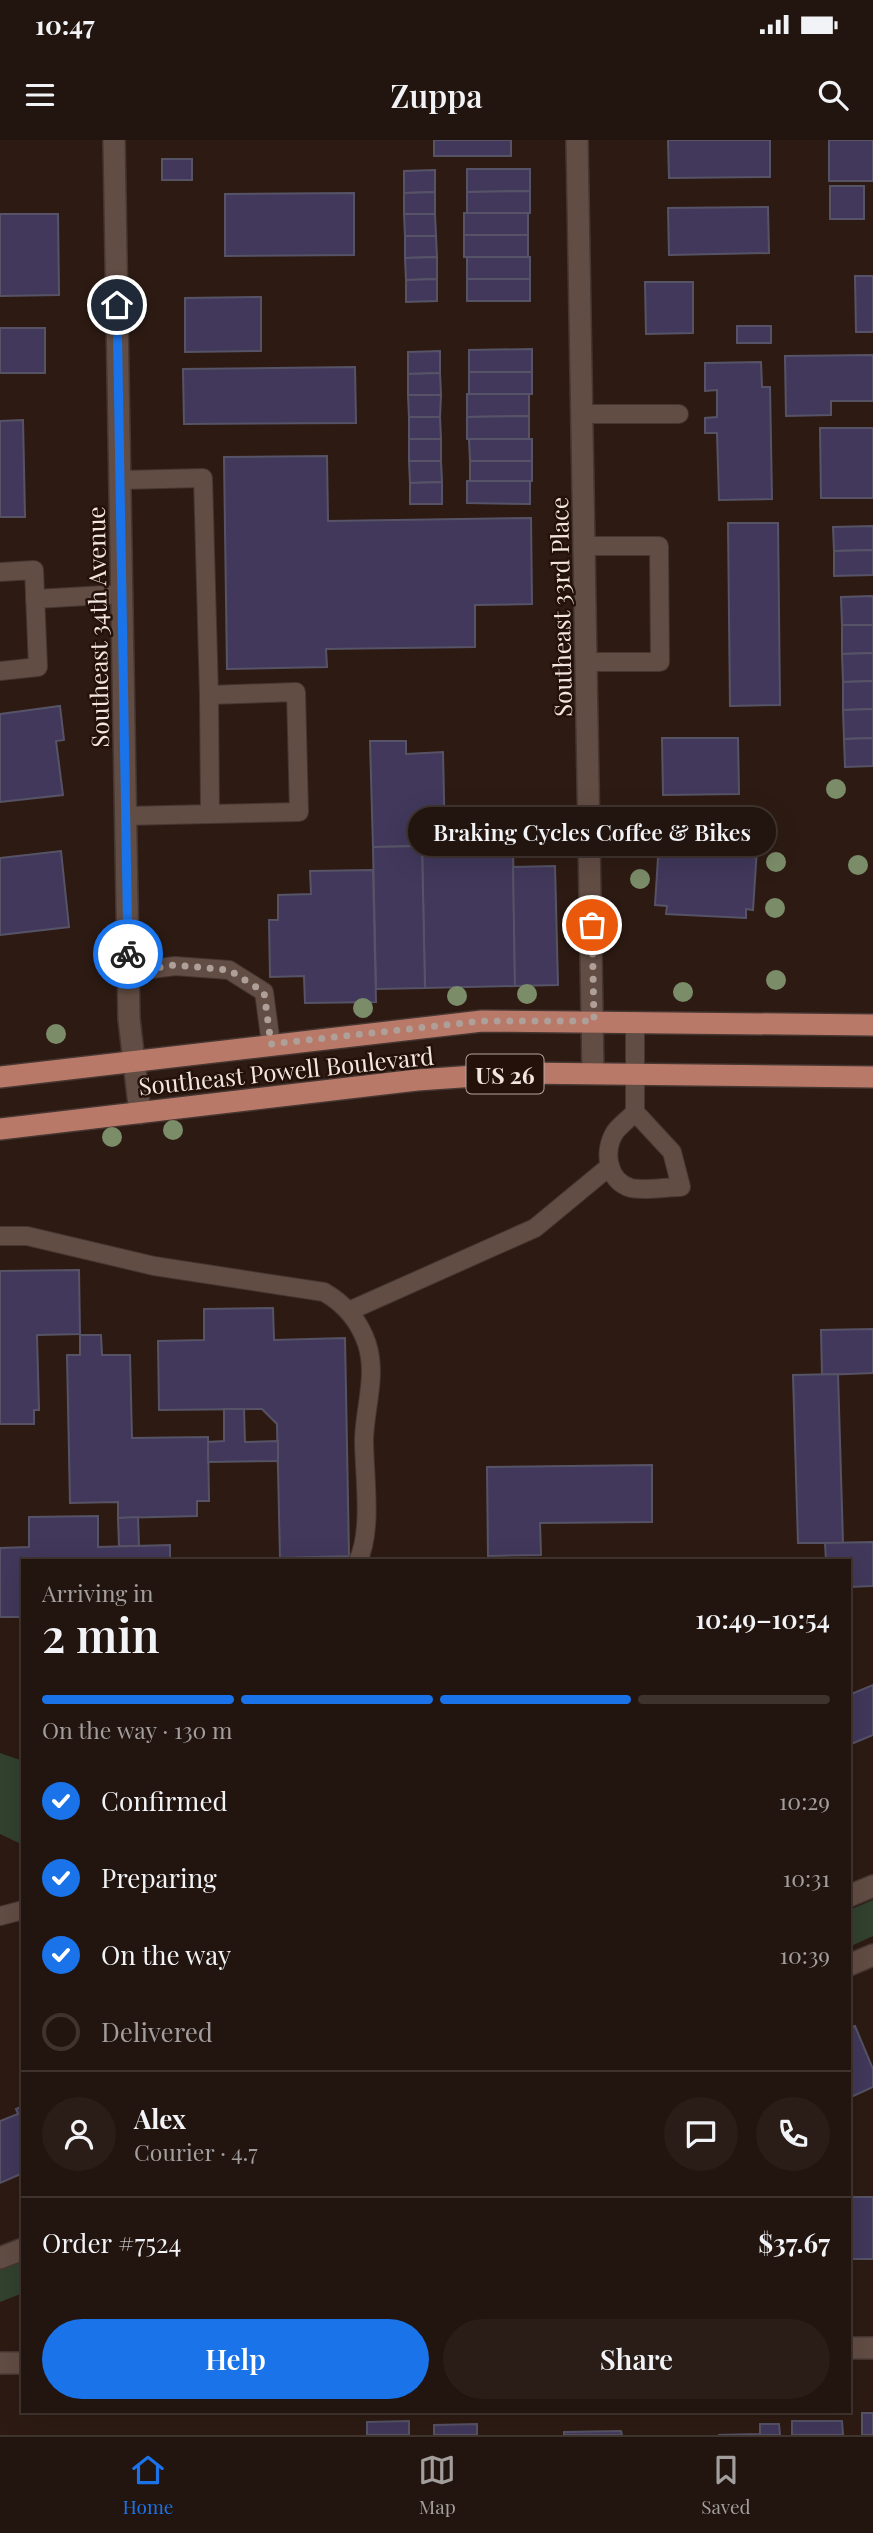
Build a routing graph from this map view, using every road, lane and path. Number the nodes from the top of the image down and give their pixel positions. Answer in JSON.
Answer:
{"nodes":[{"id":1,"x":114,"y":140,"type":"edge"},
{"id":2,"x":577,"y":140,"type":"edge"},
{"id":3,"x":582,"y":414,"type":"junction"},
{"id":4,"x":679,"y":414,"type":"dead end"},
{"id":5,"x":121,"y":480,"type":"junction"},
{"id":6,"x":585,"y":547,"type":"junction"},
{"id":7,"x":0,"y":572,"type":"edge"},
{"id":8,"x":123,"y":594,"type":"junction"},
{"id":9,"x":35,"y":600,"type":"junction"},
{"id":10,"x":587,"y":662,"type":"junction"},
{"id":11,"x":0,"y":671,"type":"edge"},
{"id":12,"x":209,"y":695,"type":"junction"},
{"id":13,"x":210,"y":814,"type":"junction"},
{"id":14,"x":125,"y":816,"type":"junction"},
{"id":15,"x":128,"y":972,"type":"junction"},
{"id":16,"x":594,"y":1021,"type":"junction"},
{"id":17,"x":635,"y":1021,"type":"junction"},
{"id":18,"x":873,"y":1025,"type":"edge"},
{"id":19,"x":271,"y":1044,"type":"junction"},
{"id":20,"x":132,"y":1061,"type":"junction"},
{"id":21,"x":593,"y":1073,"type":"junction"},
{"id":22,"x":635,"y":1074,"type":"junction"},
{"id":23,"x":0,"y":1077,"type":"edge"},
{"id":24,"x":873,"y":1077,"type":"edge"},
{"id":25,"x":635,"y":1112,"type":"junction"},
{"id":26,"x":140,"y":1113,"type":"junction"},
{"id":27,"x":0,"y":1129,"type":"edge"},
{"id":28,"x":610,"y":1166,"type":"junction"},
{"id":29,"x":0,"y":1236,"type":"edge"},
{"id":30,"x":349,"y":1311,"type":"junction"},
{"id":31,"x":359,"y":1559,"type":"edge"},
{"id":32,"x":873,"y":1886,"type":"edge"},
{"id":33,"x":851,"y":1895,"type":"edge"},
{"id":34,"x":21,"y":1911,"type":"edge"},
{"id":35,"x":0,"y":1916,"type":"edge"},
{"id":36,"x":873,"y":1955,"type":"edge"},
{"id":37,"x":851,"y":1964,"type":"edge"},
{"id":38,"x":21,"y":2250,"type":"edge"},
{"id":39,"x":0,"y":2258,"type":"edge"},
{"id":40,"x":851,"y":2348,"type":"edge"},
{"id":41,"x":873,"y":2348,"type":"edge"},
{"id":42,"x":0,"y":2363,"type":"edge"},
{"id":43,"x":21,"y":2363,"type":"edge"}],
"edges":[{"from":1,"to":5,"type":"street","name":"Southeast 34th Avenue"},
{"from":2,"to":3,"type":"street","name":"Southeast 33rd Place"},
{"from":3,"to":4,"type":"lane"},
{"from":3,"to":6,"type":"street","name":"Southeast 33rd Place"},
{"from":5,"to":8,"type":"street","name":"Southeast 34th Avenue"},
{"from":5,"to":12,"type":"lane"},
{"from":6,"to":10,"type":"street","name":"Southeast 33rd Place"},
{"from":6,"to":10,"type":"lane"},
{"from":7,"to":9,"type":"lane"},
{"from":8,"to":9,"type":"lane"},
{"from":8,"to":14,"type":"street","name":"Southeast 34th Avenue"},
{"from":9,"to":11,"type":"lane"},
{"from":10,"to":16,"type":"street","name":"Southeast 33rd Place"},
{"from":12,"to":13,"type":"lane"},
{"from":12,"to":13,"type":"lane"},
{"from":13,"to":14,"type":"lane"},
{"from":14,"to":15,"type":"street","name":"Southeast 34th Avenue"},
{"from":15,"to":19,"type":"lane"},
{"from":15,"to":20,"type":"street","name":"Southeast 34th Avenue"},
{"from":16,"to":17,"type":"main road","name":"Southeast Powell Boulevard","number":"US 26"},
{"from":16,"to":19,"type":"main road","name":"Southeast Powell Boulevard","number":"US 26"},
{"from":16,"to":21,"type":"street","name":"Southeast 33rd Place"},
{"from":17,"to":18,"type":"main road","name":"Southeast Powell Boulevard","number":"US 26"},
{"from":17,"to":22,"type":"lane"},
{"from":19,"to":20,"type":"main road","name":"Southeast Powell Boulevard","number":"US 26"},
{"from":20,"to":23,"type":"main road","name":"Southeast Powell Boulevard","number":"US 26"},
{"from":20,"to":26,"type":"street","name":"Southeast 34th Avenue"},
{"from":21,"to":22,"type":"main road","name":"Southeast Powell Boulevard","number":"US 26"},
{"from":21,"to":26,"type":"main road","name":"Southeast Powell Boulevard","number":"US 26"},
{"from":22,"to":24,"type":"main road","name":"Southeast Powell Boulevard","number":"US 26"},
{"from":22,"to":25,"type":"lane"},
{"from":25,"to":28,"type":"lane"},
{"from":25,"to":28,"type":"lane"},
{"from":26,"to":27,"type":"main road","name":"Southeast Powell Boulevard","number":"US 26"},
{"from":28,"to":30,"type":"lane"},
{"from":29,"to":30,"type":"lane"},
{"from":30,"to":31,"type":"lane"},
{"from":32,"to":33,"type":"street"},
{"from":34,"to":35,"type":"lane"},
{"from":36,"to":37,"type":"street"},
{"from":38,"to":39,"type":"street"},
{"from":40,"to":41,"type":"street"},
{"from":42,"to":43,"type":"street"}]}
